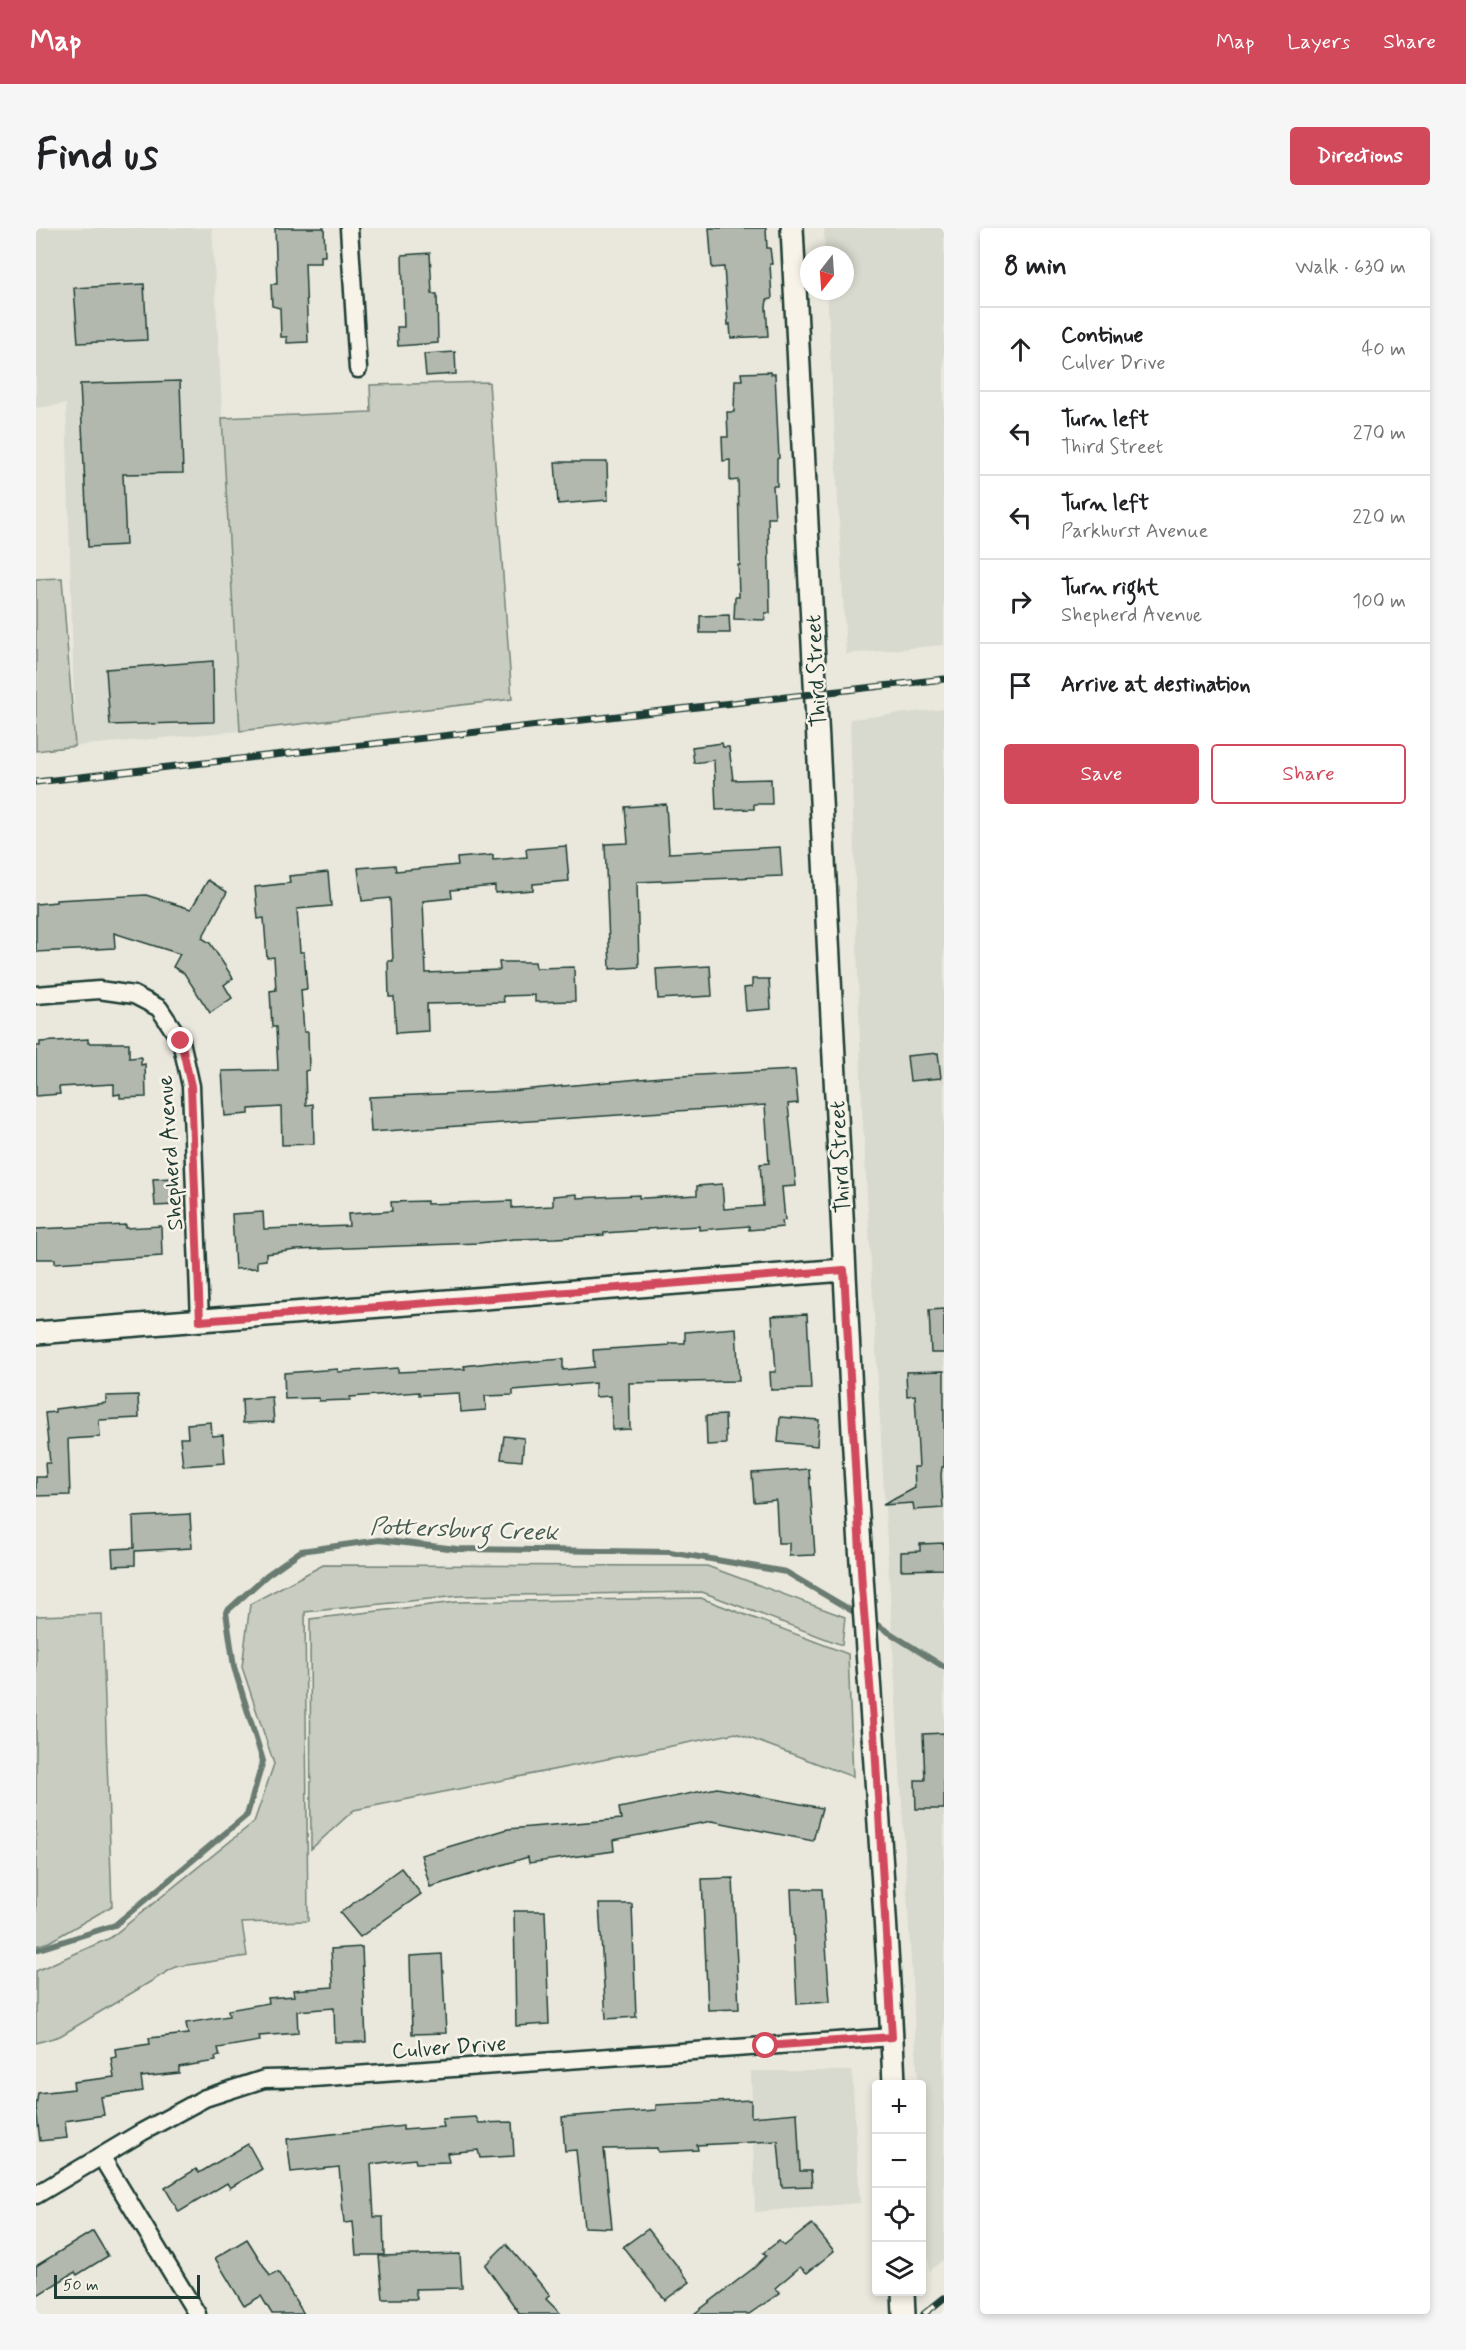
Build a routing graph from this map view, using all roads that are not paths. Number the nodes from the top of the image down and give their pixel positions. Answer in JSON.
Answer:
{"nodes":[{"id":1,"x":350,"y":228,"type":"edge"},
{"id":2,"x":792,"y":228,"type":"edge"},
{"id":3,"x":358,"y":369,"type":"dead end"},
{"id":4,"x":36,"y":995,"type":"edge"},
{"id":5,"x":844,"y":1270,"type":"junction"},
{"id":6,"x":200,"y":1321,"type":"junction"},
{"id":7,"x":36,"y":1333,"type":"edge"},
{"id":8,"x":892,"y":2037,"type":"junction"},
{"id":9,"x":894,"y":2080,"type":"edge"},
{"id":10,"x":101,"y":2156,"type":"junction"},
{"id":11,"x":36,"y":2195,"type":"edge"},
{"id":12,"x":903,"y":2296,"type":"edge"},
{"id":13,"x":197,"y":2314,"type":"edge"},
{"id":14,"x":904,"y":2314,"type":"edge"}],
"edges":[{"from":1,"to":3,"type":"street"},
{"from":2,"to":5,"type":"street","name":"Third Street"},
{"from":4,"to":6,"type":"street","name":"Shepherd Avenue"},
{"from":5,"to":6,"type":"street"},
{"from":5,"to":8,"type":"street","name":"Third Street"},
{"from":6,"to":7,"type":"street"},
{"from":8,"to":9,"type":"street","name":"Third Street"},
{"from":8,"to":10,"type":"street","name":"Culver Drive"},
{"from":10,"to":11,"type":"street","name":"Culver Drive"},
{"from":10,"to":13,"type":"street"},
{"from":12,"to":14,"type":"street"}]}
